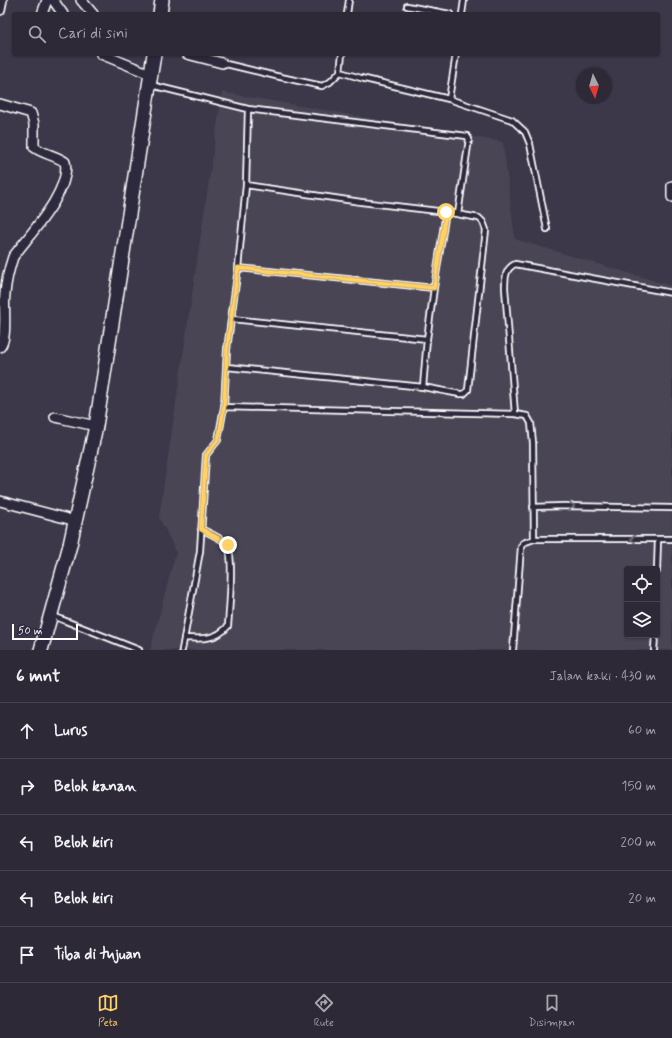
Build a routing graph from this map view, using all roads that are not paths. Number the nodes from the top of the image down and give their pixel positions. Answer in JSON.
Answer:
{"nodes":[{"id":1,"x":2,"y":0,"type":"edge"},
{"id":2,"x":47,"y":0,"type":"edge"},
{"id":3,"x":54,"y":0,"type":"edge"},
{"id":4,"x":81,"y":0,"type":"edge"},
{"id":5,"x":162,"y":0,"type":"edge"},
{"id":6,"x":349,"y":0,"type":"edge"},
{"id":7,"x":464,"y":0,"type":"edge"},
{"id":8,"x":407,"y":6,"type":"dead end"},
{"id":9,"x":0,"y":10,"type":"edge"},
{"id":10,"x":43,"y":12,"type":"edge"},
{"id":11,"x":62,"y":12,"type":"edge"},
{"id":12,"x":91,"y":12,"type":"edge"},
{"id":13,"x":160,"y":12,"type":"edge"},
{"id":14,"x":347,"y":12,"type":"edge"},
{"id":15,"x":439,"y":12,"type":"edge"},
{"id":16,"x":462,"y":12,"type":"edge"},
{"id":17,"x":109,"y":56,"type":"edge"},
{"id":18,"x":195,"y":56,"type":"edge"},
{"id":19,"x":342,"y":56,"type":"edge"},
{"id":20,"x":456,"y":56,"type":"edge"},
{"id":21,"x":222,"y":63,"type":"joint"},
{"id":22,"x":151,"y":67,"type":"edge"},
{"id":23,"x":340,"y":72,"type":"junction"},
{"id":24,"x":449,"y":99,"type":"junction"},
{"id":25,"x":0,"y":104,"type":"edge"},
{"id":26,"x":248,"y":109,"type":"junction"},
{"id":27,"x":246,"y":186,"type":"junction"},
{"id":28,"x":672,"y":186,"type":"edge"},
{"id":29,"x":672,"y":198,"type":"edge"},
{"id":30,"x":446,"y":212,"type":"junction"},
{"id":31,"x":458,"y":214,"type":"junction"},
{"id":32,"x":547,"y":229,"type":"dead end"},
{"id":33,"x":238,"y":268,"type":"junction"},
{"id":34,"x":434,"y":288,"type":"junction"},
{"id":35,"x":672,"y":293,"type":"edge"},
{"id":36,"x":232,"y":319,"type":"junction"},
{"id":37,"x":427,"y":339,"type":"junction"},
{"id":38,"x":0,"y":347,"type":"edge"},
{"id":39,"x":227,"y":367,"type":"junction"},
{"id":40,"x":423,"y":387,"type":"junction"},
{"id":41,"x":224,"y":406,"type":"junction"},
{"id":42,"x":515,"y":414,"type":"junction"},
{"id":43,"x":55,"y":417,"type":"dead end"},
{"id":44,"x":96,"y":426,"type":"junction"},
{"id":45,"x":0,"y":501,"type":"edge"},
{"id":46,"x":533,"y":507,"type":"junction"},
{"id":47,"x":672,"y":508,"type":"edge"},
{"id":48,"x":76,"y":521,"type":"junction"},
{"id":49,"x":201,"y":529,"type":"junction"},
{"id":50,"x":534,"y":539,"type":"junction"},
{"id":51,"x":658,"y":539,"type":"junction"},
{"id":52,"x":672,"y":539,"type":"edge"},
{"id":53,"x":657,"y":566,"type":"edge"},
{"id":54,"x":51,"y":615,"type":"junction"},
{"id":55,"x":184,"y":638,"type":"junction"},
{"id":56,"x":655,"y":638,"type":"edge"},
{"id":57,"x":41,"y":650,"type":"edge"},
{"id":58,"x":139,"y":650,"type":"edge"},
{"id":59,"x":182,"y":650,"type":"edge"},
{"id":60,"x":513,"y":650,"type":"edge"},
{"id":61,"x":654,"y":650,"type":"edge"}],
"edges":[{"from":1,"to":9,"type":"street"},
{"from":2,"to":10,"type":"street"},
{"from":3,"to":11,"type":"street"},
{"from":4,"to":12,"type":"street"},
{"from":5,"to":13,"type":"street"},
{"from":6,"to":14,"type":"lane"},
{"from":7,"to":16,"type":"lane"},
{"from":8,"to":15,"type":"lane"},
{"from":17,"to":22,"type":"street"},
{"from":18,"to":21,"type":"street"},
{"from":19,"to":23,"type":"lane"},
{"from":20,"to":24,"type":"lane"},
{"from":21,"to":23,"type":"lane"},
{"from":22,"to":26,"type":"lane"},
{"from":22,"to":44,"type":"street"},
{"from":23,"to":24,"type":"lane"},
{"from":24,"to":32,"type":"lane"},
{"from":25,"to":38,"type":"street"},
{"from":26,"to":27,"type":"lane"},
{"from":26,"to":31,"type":"lane"},
{"from":27,"to":30,"type":"lane"},
{"from":27,"to":33,"type":"lane"},
{"from":28,"to":29,"type":"street"},
{"from":30,"to":31,"type":"lane"},
{"from":30,"to":34,"type":"lane"},
{"from":31,"to":40,"type":"lane"},
{"from":33,"to":34,"type":"lane"},
{"from":33,"to":36,"type":"lane"},
{"from":34,"to":37,"type":"lane"},
{"from":35,"to":42,"type":"lane"},
{"from":36,"to":37,"type":"lane"},
{"from":36,"to":39,"type":"lane"},
{"from":37,"to":40,"type":"lane"},
{"from":39,"to":40,"type":"lane"},
{"from":39,"to":41,"type":"lane"},
{"from":41,"to":42,"type":"lane"},
{"from":41,"to":49,"type":"lane"},
{"from":42,"to":46,"type":"lane"},
{"from":43,"to":44,"type":"street"},
{"from":44,"to":48,"type":"street"},
{"from":45,"to":48,"type":"street"},
{"from":46,"to":47,"type":"lane","one_way":true},
{"from":46,"to":50,"type":"lane"},
{"from":48,"to":54,"type":"street"},
{"from":49,"to":55,"type":"lane"},
{"from":49,"to":55,"type":"lane"},
{"from":51,"to":50,"type":"lane","one_way":true},
{"from":50,"to":60,"type":"lane"},
{"from":51,"to":52,"type":"lane"},
{"from":51,"to":53,"type":"lane"},
{"from":54,"to":57,"type":"street"},
{"from":54,"to":58,"type":"lane"},
{"from":55,"to":59,"type":"lane"},
{"from":56,"to":61,"type":"lane"}]}
